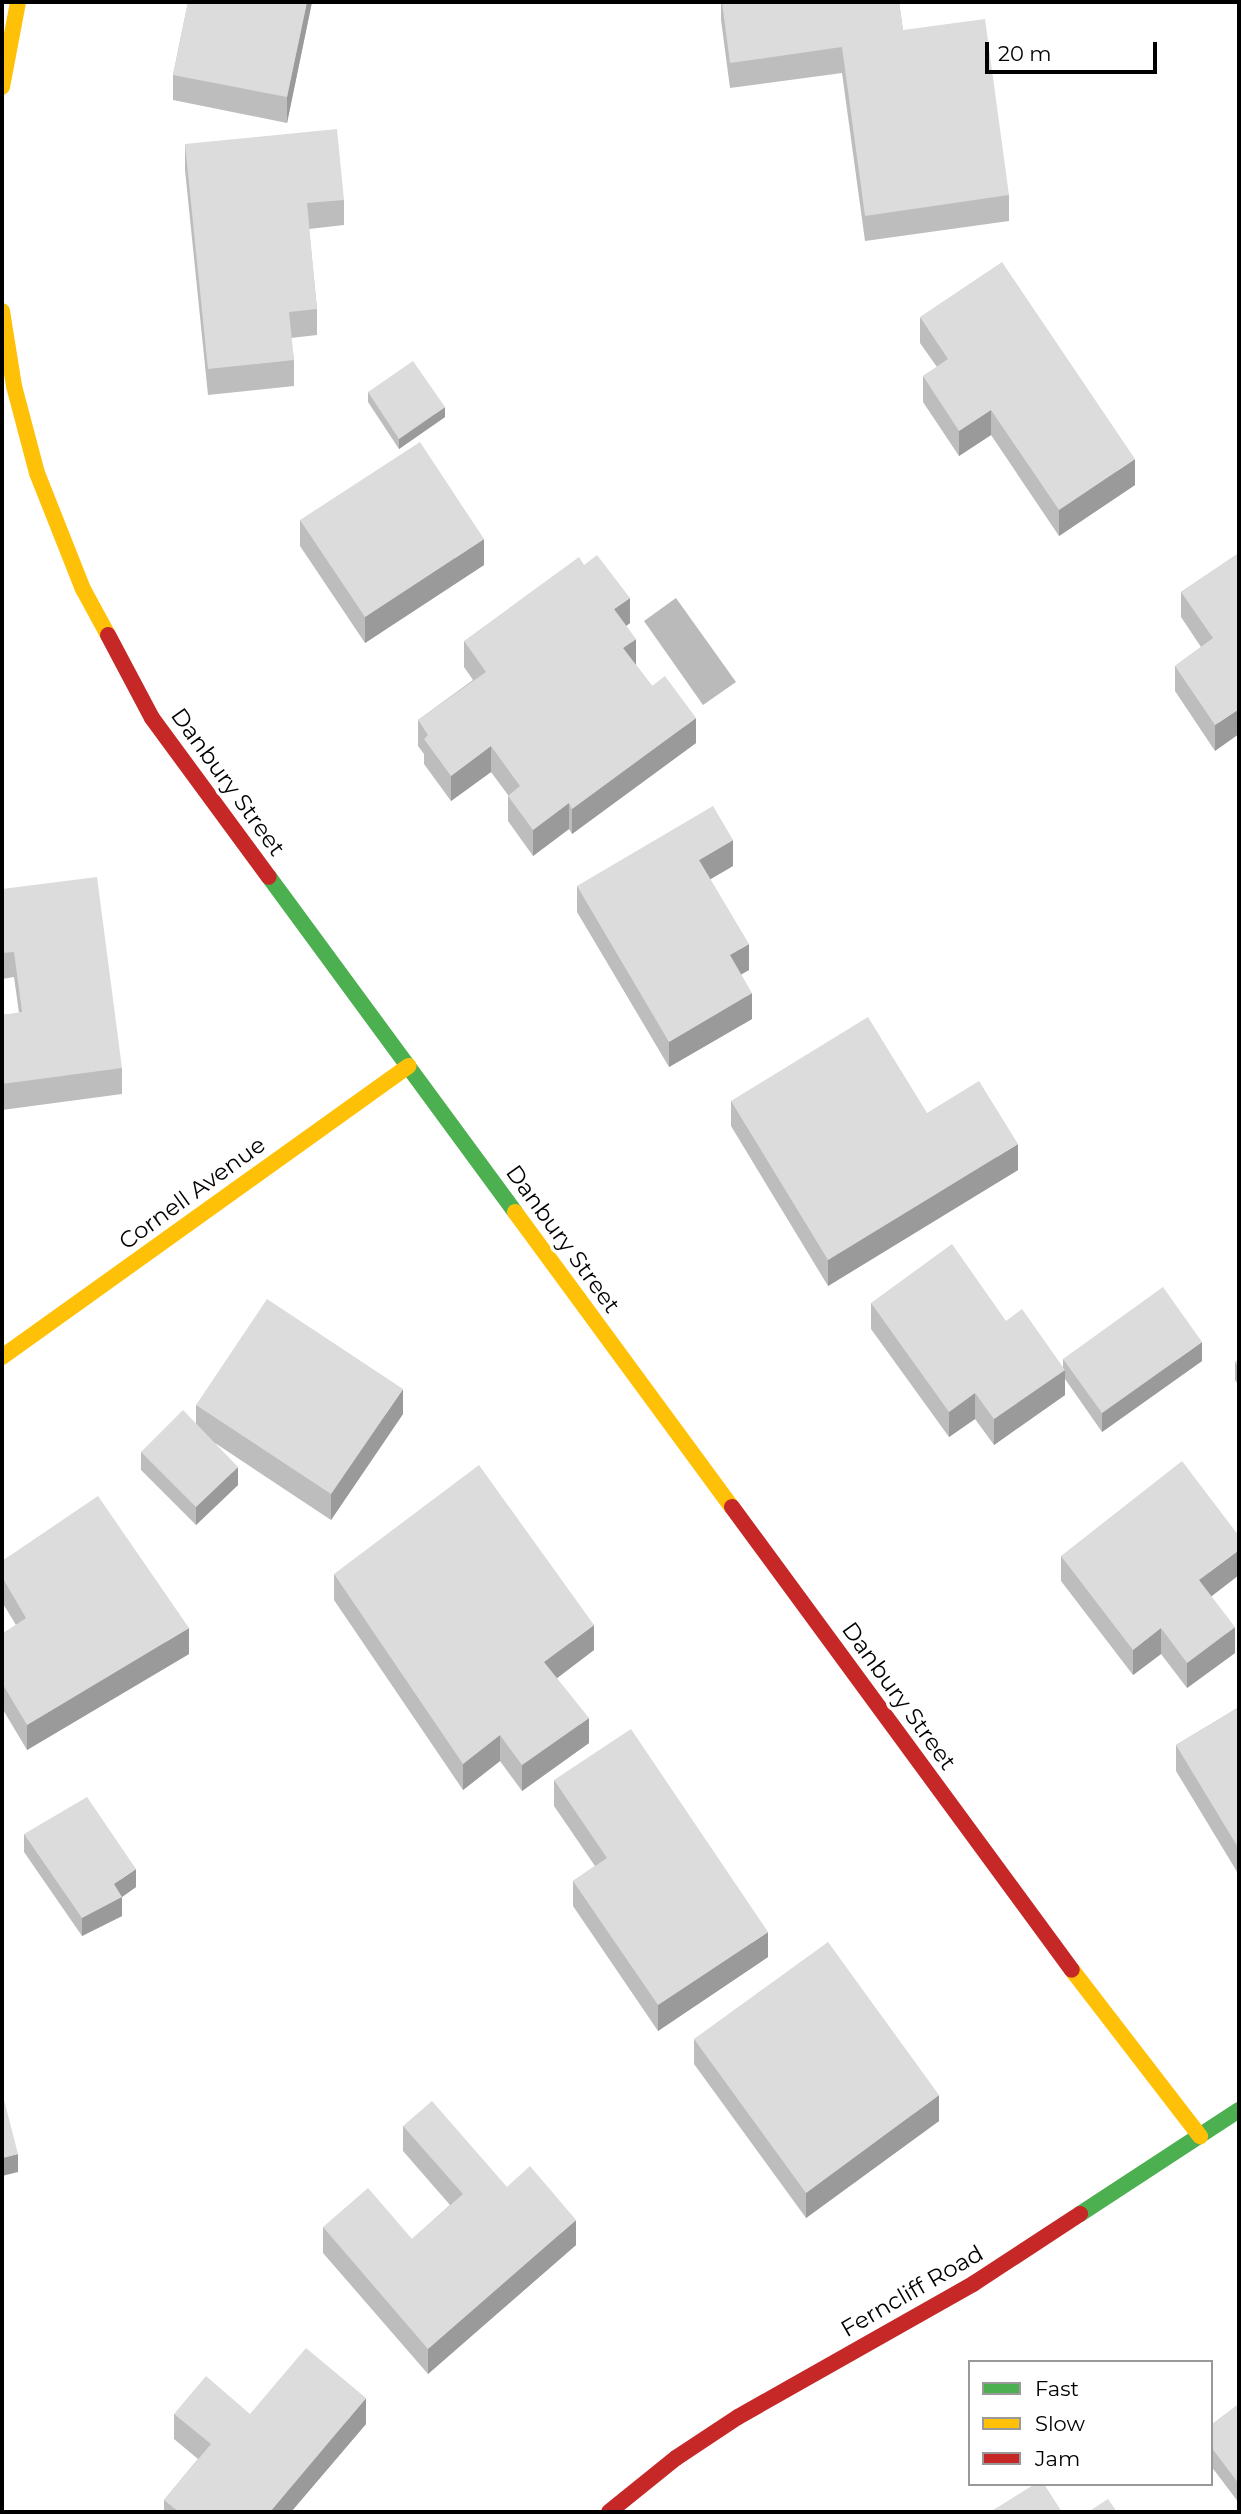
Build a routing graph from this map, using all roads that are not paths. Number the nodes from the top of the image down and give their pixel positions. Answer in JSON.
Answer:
{"nodes":[{"id":1,"x":19,"y":2,"type":"edge"},
{"id":2,"x":2,"y":87,"type":"edge"},
{"id":3,"x":2,"y":311,"type":"edge"},
{"id":4,"x":408,"y":1066,"type":"junction"},
{"id":5,"x":2,"y":1357,"type":"edge"},
{"id":6,"x":1239,"y":2110,"type":"edge"},
{"id":7,"x":1200,"y":2136,"type":"junction"},
{"id":8,"x":609,"y":2512,"type":"edge"}],
"edges":[{"from":1,"to":2,"type":"street"},
{"from":3,"to":4,"type":"street","name":"Danbury Street"},
{"from":4,"to":5,"type":"street","name":"Cornell Avenue"},
{"from":4,"to":7,"type":"street","name":"Danbury Street"},
{"from":6,"to":7,"type":"street","name":"Ferncliff Road"},
{"from":7,"to":8,"type":"street","name":"Ferncliff Road"}]}
